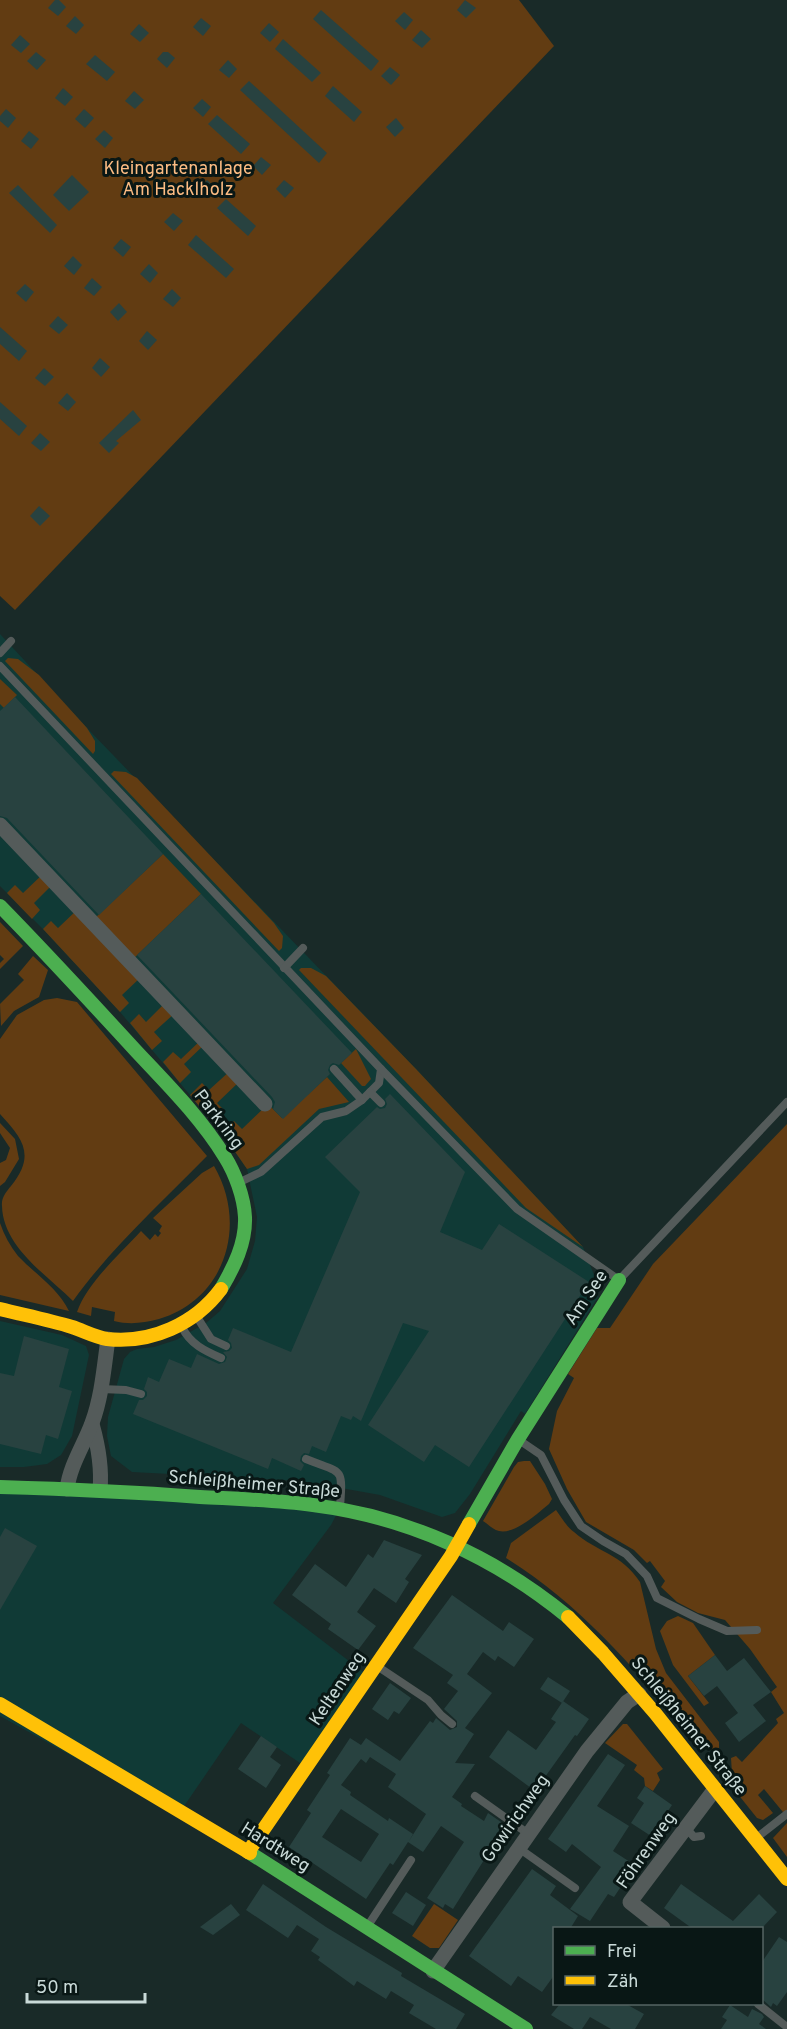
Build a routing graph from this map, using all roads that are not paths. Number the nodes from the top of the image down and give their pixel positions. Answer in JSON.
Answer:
{"nodes":[{"id":1,"x":11,"y":641,"type":"dead end"},
{"id":2,"x":0,"y":653,"type":"edge"},
{"id":3,"x":0,"y":666,"type":"edge"},
{"id":4,"x":0,"y":825,"type":"edge"},
{"id":5,"x":0,"y":906,"type":"edge"},
{"id":6,"x":303,"y":948,"type":"dead end"},
{"id":7,"x":284,"y":968,"type":"junction"},
{"id":8,"x":334,"y":1069,"type":"dead end"},
{"id":9,"x":381,"y":1069,"type":"junction"},
{"id":10,"x":370,"y":1092,"type":"junction"},
{"id":11,"x":362,"y":1100,"type":"junction"},
{"id":12,"x":787,"y":1102,"type":"edge"},
{"id":13,"x":381,"y":1103,"type":"dead end"},
{"id":14,"x":265,"y":1104,"type":"dead end"},
{"id":15,"x":236,"y":1183,"type":"junction"},
{"id":16,"x":620,"y":1280,"type":"junction"},
{"id":17,"x":0,"y":1309,"type":"edge"},
{"id":18,"x":197,"y":1317,"type":"junction"},
{"id":19,"x":182,"y":1326,"type":"junction"},
{"id":20,"x":108,"y":1339,"type":"junction"},
{"id":21,"x":226,"y":1346,"type":"dead end"},
{"id":22,"x":221,"y":1358,"type":"dead end"},
{"id":23,"x":101,"y":1389,"type":"junction"},
{"id":24,"x":141,"y":1394,"type":"dead end"},
{"id":25,"x":92,"y":1424,"type":"junction"},
{"id":26,"x":518,"y":1439,"type":"junction"},
{"id":27,"x":306,"y":1460,"type":"dead end"},
{"id":28,"x":0,"y":1487,"type":"edge"},
{"id":29,"x":67,"y":1489,"type":"junction"},
{"id":30,"x":100,"y":1490,"type":"junction"},
{"id":31,"x":339,"y":1510,"type":"junction"},
{"id":32,"x":457,"y":1545,"type":"junction"},
{"id":33,"x":757,"y":1629,"type":"dead end"},
{"id":34,"x":376,"y":1665,"type":"junction"},
{"id":35,"x":639,"y":1694,"type":"junction"},
{"id":36,"x":0,"y":1704,"type":"edge"},
{"id":37,"x":452,"y":1724,"type":"dead end"},
{"id":38,"x":715,"y":1789,"type":"junction"},
{"id":39,"x":475,"y":1796,"type":"dead end"},
{"id":40,"x":787,"y":1814,"type":"edge"},
{"id":41,"x":686,"y":1828,"type":"junction"},
{"id":42,"x":530,"y":1834,"type":"junction"},
{"id":43,"x":701,"y":1836,"type":"dead end"},
{"id":44,"x":755,"y":1839,"type":"junction"},
{"id":45,"x":520,"y":1849,"type":"junction"},
{"id":46,"x":248,"y":1852,"type":"junction"},
{"id":47,"x":411,"y":1860,"type":"dead end"},
{"id":48,"x":787,"y":1879,"type":"edge"},
{"id":49,"x":575,"y":1888,"type":"dead end"},
{"id":50,"x":661,"y":1927,"type":"edge"},
{"id":51,"x":366,"y":1929,"type":"junction"},
{"id":52,"x":433,"y":1971,"type":"junction"},
{"id":53,"x":759,"y":2005,"type":"edge"},
{"id":54,"x":787,"y":2027,"type":"edge"},
{"id":55,"x":526,"y":2029,"type":"edge"}],
"edges":[{"from":1,"to":2,"type":"lane"},
{"from":3,"to":7,"type":"lane"},
{"from":4,"to":14,"type":"street"},
{"from":5,"to":15,"type":"street","name":"Parkring"},
{"from":6,"to":7,"type":"lane"},
{"from":7,"to":9,"type":"lane"},
{"from":8,"to":11,"type":"lane"},
{"from":9,"to":10,"type":"lane"},
{"from":9,"to":16,"type":"lane"},
{"from":10,"to":11,"type":"lane"},
{"from":10,"to":13,"type":"lane"},
{"from":11,"to":15,"type":"lane"},
{"from":12,"to":16,"type":"lane","name":"Am See"},
{"from":15,"to":18,"type":"street","name":"Parkring"},
{"from":16,"to":26,"type":"street","name":"Am See"},
{"from":17,"to":20,"type":"street","name":"Parkring"},
{"from":18,"to":19,"type":"street","name":"Parkring"},
{"from":18,"to":21,"type":"lane"},
{"from":19,"to":20,"type":"street","name":"Parkring"},
{"from":19,"to":22,"type":"lane"},
{"from":20,"to":23,"type":"street"},
{"from":23,"to":24,"type":"lane"},
{"from":23,"to":25,"type":"street"},
{"from":25,"to":29,"type":"street"},
{"from":25,"to":30,"type":"street"},
{"from":26,"to":32,"type":"street","name":"Am See"},
{"from":26,"to":33,"type":"lane"},
{"from":27,"to":31,"type":"lane"},
{"from":28,"to":29,"type":"street","name":"Schleißheimer Straße"},
{"from":29,"to":30,"type":"street","name":"Schleißheimer Straße"},
{"from":30,"to":31,"type":"street","name":"Schleißheimer Straße"},
{"from":31,"to":32,"type":"street","name":"Schleißheimer Straße"},
{"from":32,"to":34,"type":"street","name":"Keltenweg"},
{"from":32,"to":35,"type":"street","name":"Schleißheimer Straße"},
{"from":34,"to":37,"type":"lane"},
{"from":34,"to":46,"type":"street","name":"Keltenweg"},
{"from":35,"to":38,"type":"street","name":"Schleißheimer Straße"},
{"from":35,"to":42,"type":"street","name":"Gowirichweg"},
{"from":36,"to":46,"type":"street","name":"Hardtweg"},
{"from":38,"to":41,"type":"street","name":"Föhrenweg"},
{"from":38,"to":44,"type":"street","name":"Schleißheimer Straße"},
{"from":39,"to":42,"type":"lane"},
{"from":40,"to":44,"type":"lane"},
{"from":41,"to":43,"type":"lane"},
{"from":41,"to":50,"type":"street","name":"Föhrenweg"},
{"from":42,"to":45,"type":"street","name":"Gowirichweg"},
{"from":44,"to":48,"type":"street","name":"Schleißheimer Straße"},
{"from":45,"to":49,"type":"lane"},
{"from":45,"to":52,"type":"street","name":"Gowirichweg"},
{"from":46,"to":51,"type":"street","name":"Hardtweg"},
{"from":47,"to":51,"type":"lane"},
{"from":51,"to":52,"type":"street","name":"Hardtweg"},
{"from":52,"to":55,"type":"street","name":"Hardtweg"},
{"from":53,"to":54,"type":"lane"}]}
